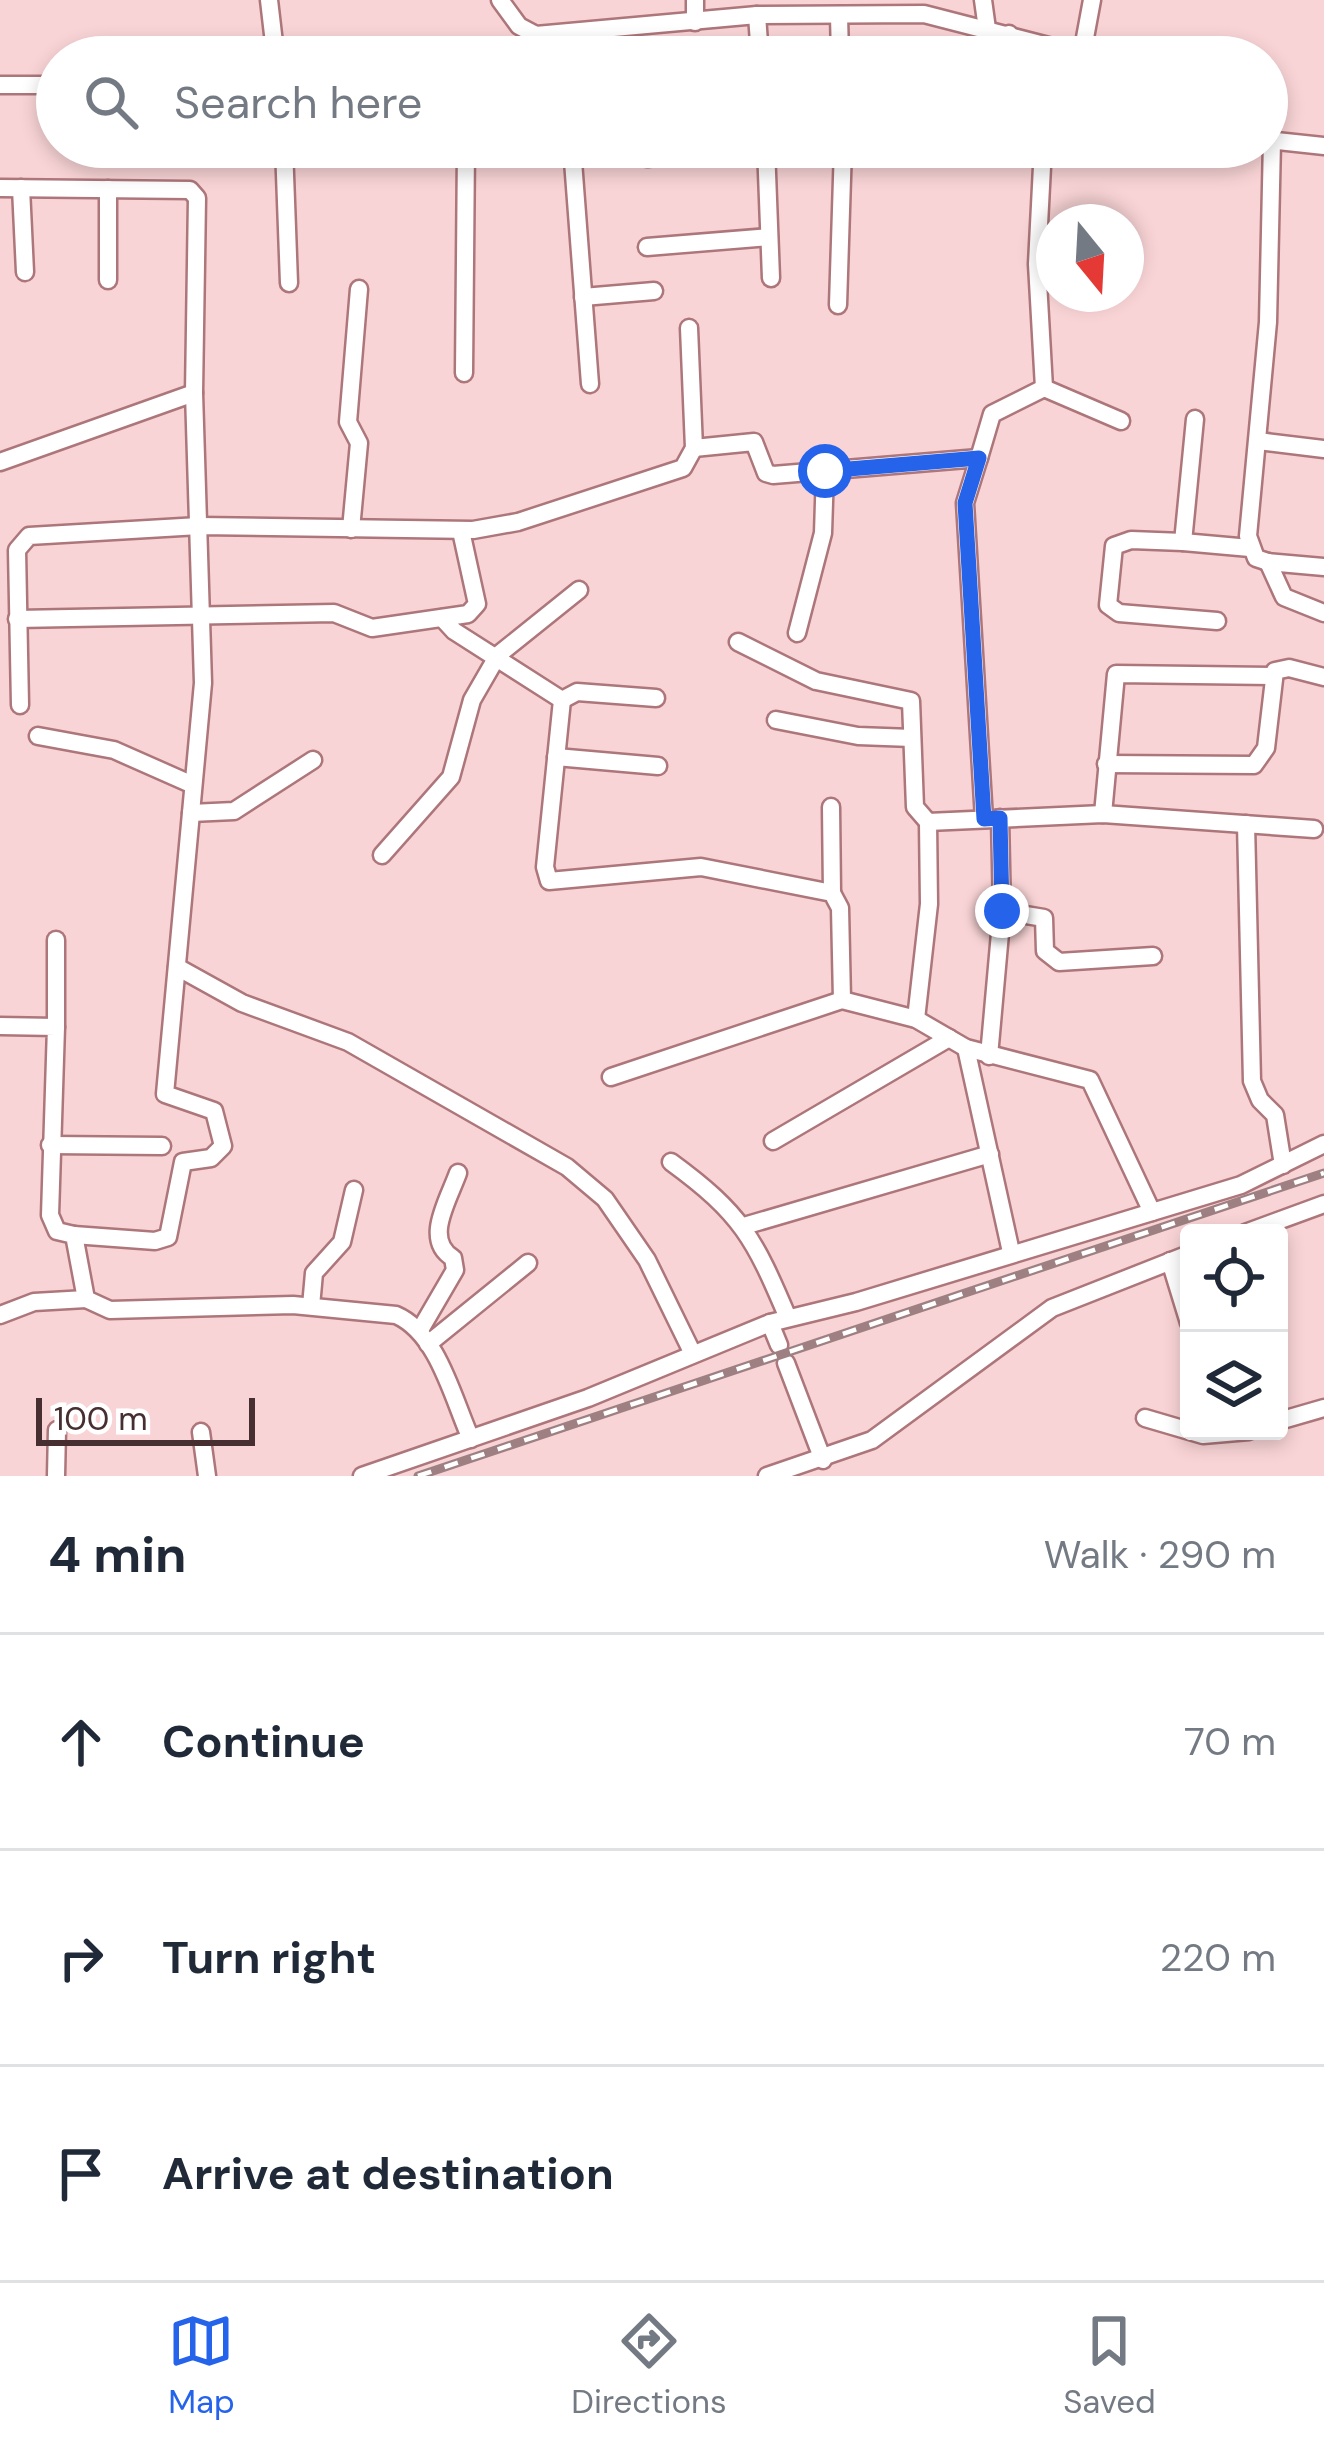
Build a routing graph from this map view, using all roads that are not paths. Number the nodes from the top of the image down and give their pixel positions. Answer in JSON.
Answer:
{"nodes":[{"id":1,"x":268,"y":0,"type":"edge"},
{"id":2,"x":500,"y":0,"type":"edge"},
{"id":3,"x":695,"y":0,"type":"edge"},
{"id":4,"x":983,"y":0,"type":"edge"},
{"id":5,"x":1092,"y":0,"type":"edge"},
{"id":6,"x":865,"y":7,"type":"edge"},
{"id":7,"x":796,"y":8,"type":"edge"},
{"id":8,"x":758,"y":15,"type":"junction"},
{"id":9,"x":839,"y":15,"type":"junction"},
{"id":10,"x":695,"y":22,"type":"junction"},
{"id":11,"x":987,"y":28,"type":"junction"},
{"id":12,"x":584,"y":33,"type":"junction"},
{"id":13,"x":1010,"y":34,"type":"joint"},
{"id":14,"x":273,"y":36,"type":"edge"},
{"id":15,"x":584,"y":36,"type":"edge"},
{"id":16,"x":759,"y":36,"type":"edge"},
{"id":17,"x":840,"y":36,"type":"edge"},
{"id":18,"x":1017,"y":36,"type":"edge"},
{"id":19,"x":1088,"y":36,"type":"edge"},
{"id":20,"x":0,"y":85,"type":"edge"},
{"id":21,"x":36,"y":85,"type":"edge"},
{"id":22,"x":1288,"y":142,"type":"edge"},
{"id":23,"x":1324,"y":146,"type":"edge"},
{"id":24,"x":285,"y":168,"type":"edge"},
{"id":25,"x":466,"y":168,"type":"edge"},
{"id":26,"x":574,"y":168,"type":"edge"},
{"id":27,"x":767,"y":168,"type":"edge"},
{"id":28,"x":842,"y":168,"type":"edge"},
{"id":29,"x":1041,"y":168,"type":"edge"},
{"id":30,"x":1268,"y":168,"type":"edge"},
{"id":31,"x":0,"y":188,"type":"edge"},
{"id":32,"x":21,"y":188,"type":"junction"},
{"id":33,"x":108,"y":189,"type":"junction"},
{"id":34,"x":769,"y":237,"type":"junction"},
{"id":35,"x":647,"y":247,"type":"dead end"},
{"id":36,"x":25,"y":272,"type":"dead end"},
{"id":37,"x":771,"y":278,"type":"dead end"},
{"id":38,"x":108,"y":280,"type":"dead end"},
{"id":39,"x":289,"y":284,"type":"dead end"},
{"id":40,"x":358,"y":289,"type":"dead end"},
{"id":41,"x":654,"y":291,"type":"dead end"},
{"id":42,"x":583,"y":297,"type":"junction"},
{"id":43,"x":838,"y":305,"type":"dead end"},
{"id":44,"x":689,"y":328,"type":"dead end"},
{"id":45,"x":464,"y":373,"type":"dead end"},
{"id":46,"x":590,"y":384,"type":"dead end"},
{"id":47,"x":1044,"y":388,"type":"junction"},
{"id":48,"x":194,"y":392,"type":"junction"},
{"id":49,"x":1195,"y":418,"type":"dead end"},
{"id":50,"x":1121,"y":421,"type":"dead end"},
{"id":51,"x":1258,"y":441,"type":"junction"},
{"id":52,"x":694,"y":448,"type":"junction"},
{"id":53,"x":1324,"y":449,"type":"edge"},
{"id":54,"x":979,"y":458,"type":"junction"},
{"id":55,"x":0,"y":462,"type":"edge"},
{"id":56,"x":825,"y":471,"type":"junction"},
{"id":57,"x":199,"y":526,"type":"junction"},
{"id":58,"x":351,"y":529,"type":"junction"},
{"id":59,"x":461,"y":531,"type":"junction"},
{"id":60,"x":1184,"y":542,"type":"junction"},
{"id":61,"x":1250,"y":548,"type":"junction"},
{"id":62,"x":1268,"y":562,"type":"junction"},
{"id":63,"x":1324,"y":567,"type":"edge"},
{"id":64,"x":578,"y":590,"type":"dead end"},
{"id":65,"x":1324,"y":613,"type":"edge"},
{"id":66,"x":202,"y":615,"type":"junction"},
{"id":67,"x":442,"y":618,"type":"junction"},
{"id":68,"x":17,"y":620,"type":"junction"},
{"id":69,"x":1217,"y":621,"type":"dead end"},
{"id":70,"x":797,"y":633,"type":"dead end"},
{"id":71,"x":738,"y":642,"type":"dead end"},
{"id":72,"x":498,"y":655,"type":"junction"},
{"id":73,"x":1272,"y":676,"type":"junction"},
{"id":74,"x":1324,"y":677,"type":"edge"},
{"id":75,"x":656,"y":698,"type":"dead end"},
{"id":76,"x":562,"y":700,"type":"junction"},
{"id":77,"x":20,"y":705,"type":"dead end"},
{"id":78,"x":776,"y":720,"type":"dead end"},
{"id":79,"x":38,"y":736,"type":"dead end"},
{"id":80,"x":912,"y":738,"type":"junction"},
{"id":81,"x":556,"y":757,"type":"junction"},
{"id":82,"x":313,"y":760,"type":"dead end"},
{"id":83,"x":1106,"y":764,"type":"junction"},
{"id":84,"x":658,"y":766,"type":"dead end"},
{"id":85,"x":193,"y":785,"type":"junction"},
{"id":86,"x":831,"y":807,"type":"dead end"},
{"id":87,"x":190,"y":813,"type":"junction"},
{"id":88,"x":1103,"y":814,"type":"junction"},
{"id":89,"x":992,"y":819,"type":"junction"},
{"id":90,"x":928,"y":822,"type":"junction"},
{"id":91,"x":1246,"y":824,"type":"junction"},
{"id":92,"x":1314,"y":829,"type":"dead end"},
{"id":93,"x":382,"y":855,"type":"dead end"},
{"id":94,"x":832,"y":892,"type":"junction"},
{"id":95,"x":1002,"y":911,"type":"junction"},
{"id":96,"x":56,"y":940,"type":"dead end"},
{"id":97,"x":1153,"y":956,"type":"dead end"},
{"id":98,"x":177,"y":967,"type":"junction"},
{"id":99,"x":842,"y":1000,"type":"junction"},
{"id":100,"x":916,"y":1019,"type":"junction"},
{"id":101,"x":0,"y":1026,"type":"edge"},
{"id":102,"x":56,"y":1027,"type":"junction"},
{"id":103,"x":949,"y":1038,"type":"junction"},
{"id":104,"x":966,"y":1048,"type":"junction"},
{"id":105,"x":989,"y":1055,"type":"junction"},
{"id":106,"x":611,"y":1077,"type":"dead end"},
{"id":107,"x":773,"y":1141,"type":"dead end"},
{"id":108,"x":1324,"y":1144,"type":"edge"},
{"id":109,"x":50,"y":1145,"type":"junction"},
{"id":110,"x":162,"y":1146,"type":"dead end"},
{"id":111,"x":990,"y":1154,"type":"junction"},
{"id":112,"x":671,"y":1162,"type":"dead end"},
{"id":113,"x":1283,"y":1166,"type":"junction"},
{"id":114,"x":458,"y":1173,"type":"dead end"},
{"id":115,"x":354,"y":1190,"type":"dead end"},
{"id":116,"x":1324,"y":1204,"type":"edge"},
{"id":117,"x":1152,"y":1212,"type":"junction"},
{"id":118,"x":1270,"y":1224,"type":"edge"},
{"id":119,"x":744,"y":1226,"type":"junction"},
{"id":120,"x":74,"y":1235,"type":"junction"},
{"id":121,"x":1011,"y":1252,"type":"junction"},
{"id":122,"x":1180,"y":1257,"type":"edge"},
{"id":123,"x":1170,"y":1261,"type":"junction"},
{"id":124,"x":527,"y":1263,"type":"dead end"},
{"id":125,"x":1180,"y":1294,"type":"edge"},
{"id":126,"x":86,"y":1299,"type":"junction"},
{"id":127,"x":310,"y":1306,"type":"junction"},
{"id":128,"x":0,"y":1315,"type":"edge"},
{"id":129,"x":779,"y":1320,"type":"junction"},
{"id":130,"x":424,"y":1337,"type":"junction"},
{"id":131,"x":779,"y":1345,"type":"dead end"},
{"id":132,"x":693,"y":1354,"type":"junction"},
{"id":133,"x":786,"y":1363,"type":"dead end"},
{"id":134,"x":1324,"y":1408,"type":"edge"},
{"id":135,"x":1145,"y":1418,"type":"dead end"},
{"id":136,"x":1288,"y":1418,"type":"edge"},
{"id":137,"x":1180,"y":1425,"type":"edge"},
{"id":138,"x":57,"y":1430,"type":"dead end"},
{"id":139,"x":201,"y":1432,"type":"dead end"},
{"id":140,"x":471,"y":1439,"type":"junction"},
{"id":141,"x":823,"y":1460,"type":"junction"},
{"id":142,"x":56,"y":1476,"type":"edge"},
{"id":143,"x":207,"y":1476,"type":"edge"},
{"id":144,"x":362,"y":1476,"type":"edge"},
{"id":145,"x":767,"y":1476,"type":"edge"}],
"edges":[{"from":1,"to":14,"type":"street"},
{"from":2,"to":12,"type":"street"},
{"from":3,"to":10,"type":"street"},
{"from":4,"to":11,"type":"street"},
{"from":5,"to":19,"type":"street"},
{"from":6,"to":9,"type":"street"},
{"from":6,"to":11,"type":"street"},
{"from":7,"to":8,"type":"street"},
{"from":7,"to":9,"type":"street"},
{"from":8,"to":10,"type":"street"},
{"from":8,"to":16,"type":"street"},
{"from":9,"to":17,"type":"street"},
{"from":10,"to":12,"type":"street"},
{"from":11,"to":13,"type":"street"},
{"from":12,"to":15,"type":"street"},
{"from":13,"to":18,"type":"street"},
{"from":20,"to":21,"type":"street"},
{"from":22,"to":23,"type":"street"},
{"from":24,"to":39,"type":"street"},
{"from":25,"to":45,"type":"street"},
{"from":26,"to":42,"type":"street"},
{"from":27,"to":34,"type":"street"},
{"from":28,"to":43,"type":"street"},
{"from":29,"to":47,"type":"street"},
{"from":30,"to":51,"type":"street"},
{"from":31,"to":32,"type":"street"},
{"from":32,"to":33,"type":"street"},
{"from":32,"to":36,"type":"street"},
{"from":33,"to":38,"type":"street"},
{"from":33,"to":48,"type":"street"},
{"from":34,"to":35,"type":"street"},
{"from":34,"to":37,"type":"street"},
{"from":40,"to":58,"type":"street"},
{"from":41,"to":42,"type":"street"},
{"from":42,"to":46,"type":"street"},
{"from":44,"to":52,"type":"street"},
{"from":47,"to":50,"type":"street"},
{"from":47,"to":54,"type":"street"},
{"from":48,"to":55,"type":"street"},
{"from":48,"to":57,"type":"street"},
{"from":49,"to":60,"type":"street"},
{"from":51,"to":53,"type":"street"},
{"from":51,"to":61,"type":"street"},
{"from":52,"to":56,"type":"street"},
{"from":52,"to":59,"type":"street"},
{"from":54,"to":56,"type":"street"},
{"from":54,"to":89,"type":"street"},
{"from":56,"to":70,"type":"street"},
{"from":57,"to":58,"type":"street"},
{"from":57,"to":66,"type":"street"},
{"from":57,"to":68,"type":"street"},
{"from":58,"to":59,"type":"street"},
{"from":59,"to":67,"type":"street"},
{"from":60,"to":61,"type":"street"},
{"from":60,"to":69,"type":"street"},
{"from":61,"to":62,"type":"street"},
{"from":62,"to":63,"type":"street"},
{"from":62,"to":65,"type":"street"},
{"from":64,"to":72,"type":"street"},
{"from":66,"to":67,"type":"street"},
{"from":66,"to":68,"type":"street"},
{"from":66,"to":85,"type":"street"},
{"from":67,"to":72,"type":"street"},
{"from":68,"to":77,"type":"street"},
{"from":71,"to":80,"type":"street"},
{"from":72,"to":76,"type":"street"},
{"from":72,"to":93,"type":"street"},
{"from":73,"to":74,"type":"street"},
{"from":73,"to":83,"type":"street"},
{"from":73,"to":83,"type":"street"},
{"from":75,"to":76,"type":"street"},
{"from":76,"to":81,"type":"street"},
{"from":78,"to":80,"type":"street"},
{"from":79,"to":85,"type":"street"},
{"from":80,"to":90,"type":"street"},
{"from":81,"to":84,"type":"street"},
{"from":81,"to":94,"type":"street"},
{"from":82,"to":87,"type":"street"},
{"from":83,"to":88,"type":"street"},
{"from":85,"to":87,"type":"street"},
{"from":86,"to":94,"type":"street"},
{"from":87,"to":98,"type":"street"},
{"from":88,"to":89,"type":"street"},
{"from":88,"to":91,"type":"street"},
{"from":89,"to":90,"type":"street"},
{"from":89,"to":95,"type":"street"},
{"from":90,"to":100,"type":"street"},
{"from":91,"to":92,"type":"street"},
{"from":91,"to":113,"type":"street"},
{"from":94,"to":99,"type":"street"},
{"from":95,"to":97,"type":"street"},
{"from":95,"to":105,"type":"street"},
{"from":96,"to":102,"type":"street"},
{"from":98,"to":120,"type":"street"},
{"from":98,"to":132,"type":"street"},
{"from":99,"to":100,"type":"street"},
{"from":99,"to":106,"type":"street"},
{"from":100,"to":103,"type":"street"},
{"from":101,"to":102,"type":"street"},
{"from":102,"to":109,"type":"street"},
{"from":103,"to":104,"type":"street"},
{"from":103,"to":107,"type":"street"},
{"from":104,"to":105,"type":"street"},
{"from":104,"to":111,"type":"street"},
{"from":105,"to":117,"type":"street"},
{"from":108,"to":113,"type":"street"},
{"from":109,"to":110,"type":"street"},
{"from":109,"to":120,"type":"street"},
{"from":111,"to":119,"type":"street"},
{"from":111,"to":121,"type":"street"},
{"from":112,"to":119,"type":"street"},
{"from":113,"to":117,"type":"street"},
{"from":114,"to":130,"type":"street"},
{"from":115,"to":127,"type":"street"},
{"from":116,"to":118,"type":"street"},
{"from":117,"to":121,"type":"street"},
{"from":119,"to":129,"type":"street"},
{"from":120,"to":126,"type":"street"},
{"from":121,"to":129,"type":"street"},
{"from":122,"to":123,"type":"street"},
{"from":123,"to":125,"type":"street"},
{"from":123,"to":141,"type":"street"},
{"from":124,"to":130,"type":"street"},
{"from":126,"to":127,"type":"street"},
{"from":126,"to":128,"type":"street"},
{"from":127,"to":130,"type":"street"},
{"from":129,"to":131,"type":"street"},
{"from":129,"to":132,"type":"street"},
{"from":130,"to":140,"type":"street"},
{"from":132,"to":140,"type":"street"},
{"from":133,"to":141,"type":"street"},
{"from":134,"to":136,"type":"street"},
{"from":135,"to":137,"type":"street"},
{"from":138,"to":142,"type":"street"},
{"from":139,"to":143,"type":"street"},
{"from":140,"to":144,"type":"street"},
{"from":141,"to":145,"type":"street"}]}
